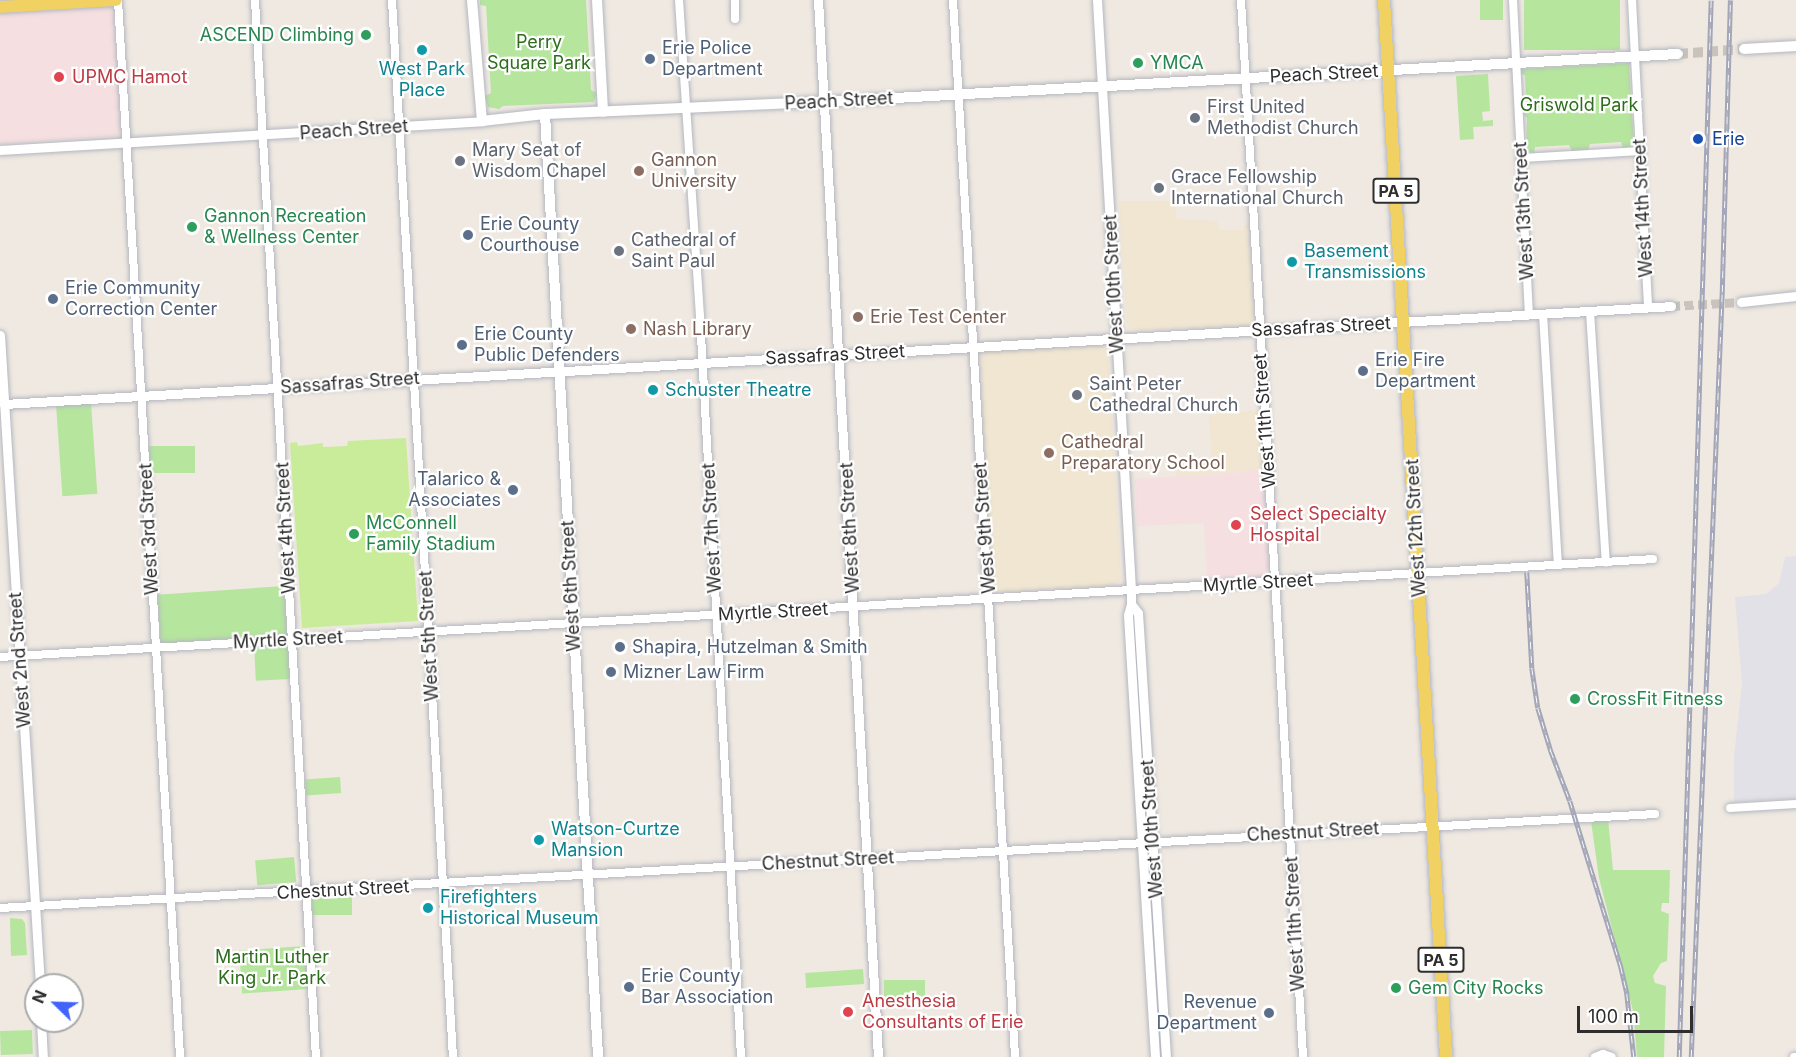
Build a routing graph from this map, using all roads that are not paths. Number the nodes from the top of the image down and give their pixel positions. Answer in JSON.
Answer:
{"nodes":[{"id":1,"x":117,"y":0,"type":"edge"},
{"id":2,"x":255,"y":0,"type":"edge"},
{"id":3,"x":392,"y":0,"type":"edge"},
{"id":4,"x":472,"y":0,"type":"edge"},
{"id":5,"x":597,"y":0,"type":"edge"},
{"id":6,"x":680,"y":0,"type":"edge"},
{"id":7,"x":735,"y":0,"type":"edge"},
{"id":8,"x":818,"y":0,"type":"edge"},
{"id":9,"x":953,"y":0,"type":"edge"},
{"id":10,"x":1097,"y":0,"type":"edge"},
{"id":11,"x":1241,"y":0,"type":"edge"},
{"id":12,"x":1384,"y":0,"type":"edge"},
{"id":13,"x":1513,"y":0,"type":"edge"},
{"id":14,"x":1632,"y":0,"type":"edge"},
{"id":15,"x":0,"y":7,"type":"edge"},
{"id":16,"x":735,"y":19,"type":"dead end"},
{"id":17,"x":1796,"y":46,"type":"edge"},
{"id":18,"x":1744,"y":49,"type":"tunnel mouth"},
{"id":19,"x":1678,"y":54,"type":"tunnel mouth"},
{"id":20,"x":1634,"y":56,"type":"junction"},
{"id":21,"x":1516,"y":63,"type":"junction"},
{"id":22,"x":1389,"y":71,"type":"junction"},
{"id":23,"x":1246,"y":78,"type":"junction"},
{"id":24,"x":1102,"y":85,"type":"junction"},
{"id":25,"x":959,"y":94,"type":"junction"},
{"id":26,"x":824,"y":102,"type":"junction"},
{"id":27,"x":687,"y":109,"type":"junction"},
{"id":28,"x":603,"y":112,"type":"junction"},
{"id":29,"x":545,"y":114,"type":"junction"},
{"id":30,"x":482,"y":121,"type":"junction"},
{"id":31,"x":400,"y":127,"type":"junction"},
{"id":32,"x":263,"y":136,"type":"junction"},
{"id":33,"x":126,"y":143,"type":"junction"},
{"id":34,"x":0,"y":150,"type":"edge"},
{"id":35,"x":1641,"y":151,"type":"junction"},
{"id":36,"x":1522,"y":158,"type":"junction"},
{"id":37,"x":1796,"y":296,"type":"edge"},
{"id":38,"x":1741,"y":302,"type":"tunnel mouth"},
{"id":39,"x":1671,"y":306,"type":"tunnel mouth"},
{"id":40,"x":1648,"y":308,"type":"junction"},
{"id":41,"x":1590,"y":311,"type":"junction"},
{"id":42,"x":1543,"y":314,"type":"junction"},
{"id":43,"x":1529,"y":315,"type":"junction"},
{"id":44,"x":1404,"y":322,"type":"junction"},
{"id":45,"x":1259,"y":330,"type":"junction"},
{"id":46,"x":0,"y":335,"type":"edge"},
{"id":47,"x":1117,"y":338,"type":"junction"},
{"id":48,"x":974,"y":347,"type":"junction"},
{"id":49,"x":839,"y":354,"type":"junction"},
{"id":50,"x":702,"y":362,"type":"junction"},
{"id":51,"x":558,"y":370,"type":"junction"},
{"id":52,"x":414,"y":380,"type":"junction"},
{"id":53,"x":278,"y":388,"type":"junction"},
{"id":54,"x":141,"y":396,"type":"junction"},
{"id":55,"x":2,"y":404,"type":"edge"},
{"id":56,"x":1653,"y":559,"type":"dead end"},
{"id":57,"x":1606,"y":562,"type":"junction"},
{"id":58,"x":1558,"y":565,"type":"junction"},
{"id":59,"x":1418,"y":574,"type":"junction"},
{"id":60,"x":1275,"y":583,"type":"junction"},
{"id":61,"x":1131,"y":590,"type":"junction"},
{"id":62,"x":990,"y":599,"type":"junction"},
{"id":63,"x":1131,"y":604,"type":"junction"},
{"id":64,"x":854,"y":607,"type":"junction"},
{"id":65,"x":717,"y":615,"type":"junction"},
{"id":66,"x":573,"y":624,"type":"junction"},
{"id":67,"x":428,"y":632,"type":"junction"},
{"id":68,"x":292,"y":640,"type":"junction"},
{"id":69,"x":155,"y":648,"type":"junction"},
{"id":70,"x":21,"y":656,"type":"junction"},
{"id":71,"x":0,"y":657,"type":"edge"},
{"id":72,"x":1144,"y":714,"type":"junction"},
{"id":73,"x":1133,"y":715,"type":"junction"},
{"id":74,"x":1796,"y":804,"type":"edge"},
{"id":75,"x":1730,"y":808,"type":"dead end"},
{"id":76,"x":1655,"y":814,"type":"dead end"},
{"id":77,"x":1433,"y":825,"type":"junction"},
{"id":78,"x":1290,"y":834,"type":"junction"},
{"id":79,"x":1140,"y":842,"type":"junction"},
{"id":80,"x":1152,"y":842,"type":"junction"},
{"id":81,"x":1004,"y":850,"type":"junction"},
{"id":82,"x":869,"y":859,"type":"junction"},
{"id":83,"x":731,"y":867,"type":"junction"},
{"id":84,"x":588,"y":876,"type":"junction"},
{"id":85,"x":443,"y":884,"type":"junction"},
{"id":86,"x":306,"y":892,"type":"junction"},
{"id":87,"x":171,"y":899,"type":"junction"},
{"id":88,"x":35,"y":907,"type":"junction"},
{"id":89,"x":0,"y":908,"type":"edge"},
{"id":90,"x":1161,"y":967,"type":"junction"},
{"id":91,"x":1149,"y":968,"type":"junction"},
{"id":92,"x":38,"y":973,"type":"edge"},
{"id":93,"x":42,"y":1033,"type":"edge"},
{"id":94,"x":43,"y":1057,"type":"edge"},
{"id":95,"x":180,"y":1057,"type":"edge"},
{"id":96,"x":316,"y":1057,"type":"edge"},
{"id":97,"x":453,"y":1057,"type":"edge"},
{"id":98,"x":598,"y":1057,"type":"edge"},
{"id":99,"x":741,"y":1057,"type":"edge"},
{"id":100,"x":878,"y":1057,"type":"edge"},
{"id":101,"x":1015,"y":1057,"type":"edge"},
{"id":102,"x":1155,"y":1057,"type":"edge"},
{"id":103,"x":1166,"y":1057,"type":"edge"},
{"id":104,"x":1303,"y":1057,"type":"edge"},
{"id":105,"x":1446,"y":1057,"type":"edge"},
{"id":106,"x":1595,"y":1057,"type":"edge"},
{"id":107,"x":1612,"y":1057,"type":"edge"}],
"edges":[{"from":1,"to":15,"type":"main road"},
{"from":1,"to":33,"type":"street","name":"West 3rd Street"},
{"from":2,"to":32,"type":"street","name":"West 4th Street"},
{"from":3,"to":31,"type":"street","name":"West 5th Street"},
{"from":4,"to":30,"type":"main road"},
{"from":5,"to":28,"type":"main road"},
{"from":6,"to":27,"type":"street","name":"West 7th Street"},
{"from":7,"to":16,"type":"street"},
{"from":8,"to":26,"type":"street","name":"West 8th Street"},
{"from":9,"to":25,"type":"street","name":"West 9th Street"},
{"from":10,"to":24,"type":"street","name":"West 10th Street"},
{"from":11,"to":23,"type":"street","name":"West 11th Street"},
{"from":12,"to":22,"type":"main road","name":"West 12th Street","number":"PA 5"},
{"from":13,"to":21,"type":"street","name":"West 13th Street"},
{"from":14,"to":20,"type":"street","name":"West 14th Street"},
{"from":17,"to":18,"type":"main road"},
{"from":19,"to":20,"type":"main road","name":"Peach Street"},
{"from":20,"to":21,"type":"main road","name":"Peach Street"},
{"from":20,"to":35,"type":"street","name":"West 14th Street"},
{"from":21,"to":22,"type":"main road","name":"Peach Street"},
{"from":21,"to":36,"type":"street","name":"West 13th Street"},
{"from":22,"to":23,"type":"main road","name":"Peach Street"},
{"from":22,"to":44,"type":"main road","name":"West 12th Street","number":"PA 5"},
{"from":23,"to":24,"type":"main road","name":"Peach Street"},
{"from":23,"to":45,"type":"street","name":"West 11th Street"},
{"from":24,"to":25,"type":"main road","name":"Peach Street"},
{"from":24,"to":47,"type":"street","name":"West 10th Street"},
{"from":25,"to":26,"type":"main road","name":"Peach Street"},
{"from":25,"to":48,"type":"street","name":"West 9th Street"},
{"from":26,"to":27,"type":"main road","name":"Peach Street"},
{"from":26,"to":49,"type":"street","name":"West 8th Street"},
{"from":27,"to":28,"type":"main road","name":"Peach Street"},
{"from":27,"to":50,"type":"street","name":"West 7th Street"},
{"from":28,"to":29,"type":"main road","name":"Peach Street"},
{"from":29,"to":30,"type":"main road","name":"Peach Street"},
{"from":29,"to":51,"type":"main road","name":"West 6th Street"},
{"from":30,"to":31,"type":"street","name":"Peach Street"},
{"from":31,"to":32,"type":"street","name":"Peach Street"},
{"from":31,"to":52,"type":"street","name":"West 5th Street"},
{"from":32,"to":33,"type":"street","name":"Peach Street"},
{"from":32,"to":53,"type":"street","name":"West 4th Street"},
{"from":33,"to":34,"type":"street","name":"Peach Street"},
{"from":33,"to":54,"type":"street","name":"West 3rd Street"},
{"from":35,"to":36,"type":"street"},
{"from":35,"to":40,"type":"street","name":"West 14th Street"},
{"from":36,"to":43,"type":"street","name":"West 13th Street"},
{"from":37,"to":38,"type":"street"},
{"from":39,"to":40,"type":"street","name":"Sassafras Street"},
{"from":40,"to":41,"type":"street","name":"Sassafras Street"},
{"from":41,"to":42,"type":"street","name":"Sassafras Street"},
{"from":41,"to":57,"type":"street"},
{"from":42,"to":43,"type":"street","name":"Sassafras Street"},
{"from":42,"to":58,"type":"street"},
{"from":43,"to":44,"type":"street","name":"Sassafras Street"},
{"from":44,"to":45,"type":"street","name":"Sassafras Street"},
{"from":44,"to":59,"type":"main road","name":"West 12th Street","number":"PA 5"},
{"from":45,"to":47,"type":"street","name":"Sassafras Street"},
{"from":45,"to":60,"type":"street","name":"West 11th Street"},
{"from":46,"to":55,"type":"street","name":"West 2nd Street"},
{"from":47,"to":48,"type":"street","name":"Sassafras Street"},
{"from":47,"to":61,"type":"street","name":"West 10th Street"},
{"from":48,"to":49,"type":"street","name":"Sassafras Street"},
{"from":48,"to":62,"type":"street","name":"West 9th Street"},
{"from":49,"to":50,"type":"street","name":"Sassafras Street"},
{"from":49,"to":64,"type":"street","name":"West 8th Street"},
{"from":50,"to":51,"type":"street","name":"Sassafras Street"},
{"from":50,"to":65,"type":"street","name":"West 7th Street"},
{"from":51,"to":52,"type":"street","name":"Sassafras Street"},
{"from":51,"to":66,"type":"main road","name":"West 6th Street"},
{"from":52,"to":53,"type":"street","name":"Sassafras Street"},
{"from":52,"to":67,"type":"street","name":"West 5th Street"},
{"from":53,"to":54,"type":"street","name":"Sassafras Street"},
{"from":53,"to":68,"type":"street","name":"West 4th Street"},
{"from":54,"to":55,"type":"street","name":"Sassafras Street"},
{"from":54,"to":69,"type":"street","name":"West 3rd Street"},
{"from":55,"to":70,"type":"street","name":"West 2nd Street"},
{"from":56,"to":57,"type":"street","name":"Myrtle Street"},
{"from":57,"to":58,"type":"street","name":"Myrtle Street"},
{"from":58,"to":59,"type":"street","name":"Myrtle Street"},
{"from":59,"to":60,"type":"street","name":"Myrtle Street"},
{"from":59,"to":77,"type":"main road","name":"West 12th Street","number":"PA 5"},
{"from":60,"to":61,"type":"street","name":"Myrtle Street"},
{"from":60,"to":78,"type":"street","name":"West 11th Street"},
{"from":61,"to":62,"type":"street","name":"Myrtle Street"},
{"from":61,"to":63,"type":"street","name":"West 10th Street"},
{"from":62,"to":64,"type":"street","name":"Myrtle Street"},
{"from":62,"to":81,"type":"street","name":"West 9th Street"},
{"from":63,"to":72,"type":"street","name":"West 10th Street"},
{"from":63,"to":73,"type":"street","name":"West 10th Street"},
{"from":64,"to":65,"type":"street","name":"Myrtle Street"},
{"from":64,"to":82,"type":"street","name":"West 8th Street"},
{"from":65,"to":66,"type":"street","name":"Myrtle Street"},
{"from":65,"to":83,"type":"street","name":"West 7th Street"},
{"from":66,"to":67,"type":"street","name":"Myrtle Street"},
{"from":66,"to":84,"type":"main road","name":"West 6th Street"},
{"from":67,"to":68,"type":"street","name":"Myrtle Street"},
{"from":67,"to":85,"type":"street","name":"West 5th Street"},
{"from":68,"to":69,"type":"street","name":"Myrtle Street"},
{"from":68,"to":86,"type":"street","name":"West 4th Street"},
{"from":69,"to":70,"type":"street","name":"Myrtle Street"},
{"from":69,"to":87,"type":"street","name":"West 3rd Street"},
{"from":70,"to":71,"type":"street","name":"Myrtle Street"},
{"from":70,"to":88,"type":"street","name":"West 2nd Street"},
{"from":72,"to":73,"type":"street"},
{"from":72,"to":80,"type":"street","name":"West 10th Street"},
{"from":73,"to":79,"type":"street","name":"West 10th Street"},
{"from":74,"to":75,"type":"street"},
{"from":76,"to":77,"type":"street","name":"Chestnut Street"},
{"from":77,"to":78,"type":"street","name":"Chestnut Street"},
{"from":77,"to":105,"type":"main road","name":"West 12th Street","number":"PA 5"},
{"from":78,"to":80,"type":"street","name":"Chestnut Street"},
{"from":78,"to":104,"type":"street","name":"West 11th Street"},
{"from":79,"to":80,"type":"street","name":"Chestnut Street"},
{"from":79,"to":81,"type":"street","name":"Chestnut Street"},
{"from":79,"to":91,"type":"street","name":"West 10th Street"},
{"from":80,"to":90,"type":"street","name":"West 10th Street"},
{"from":81,"to":82,"type":"street","name":"Chestnut Street"},
{"from":81,"to":101,"type":"street","name":"West 9th Street"},
{"from":82,"to":83,"type":"street","name":"Chestnut Street"},
{"from":82,"to":100,"type":"street","name":"West 8th Street"},
{"from":83,"to":84,"type":"street","name":"Chestnut Street"},
{"from":83,"to":99,"type":"street","name":"West 7th Street"},
{"from":84,"to":85,"type":"street","name":"Chestnut Street"},
{"from":84,"to":98,"type":"main road","name":"West 6th Street"},
{"from":85,"to":86,"type":"street","name":"Chestnut Street"},
{"from":85,"to":97,"type":"street","name":"West 5th Street"},
{"from":86,"to":87,"type":"street","name":"Chestnut Street"},
{"from":86,"to":96,"type":"street","name":"West 4th Street"},
{"from":87,"to":88,"type":"street","name":"Chestnut Street"},
{"from":87,"to":95,"type":"street","name":"West 3rd Street"},
{"from":88,"to":89,"type":"street","name":"Chestnut Street"},
{"from":88,"to":92,"type":"street","name":"West 2nd Street"},
{"from":90,"to":91,"type":"street"},
{"from":90,"to":103,"type":"street","name":"West 10th Street"},
{"from":91,"to":102,"type":"street","name":"West 10th Street"},
{"from":93,"to":94,"type":"street"},
{"from":106,"to":107,"type":"street"}]}
